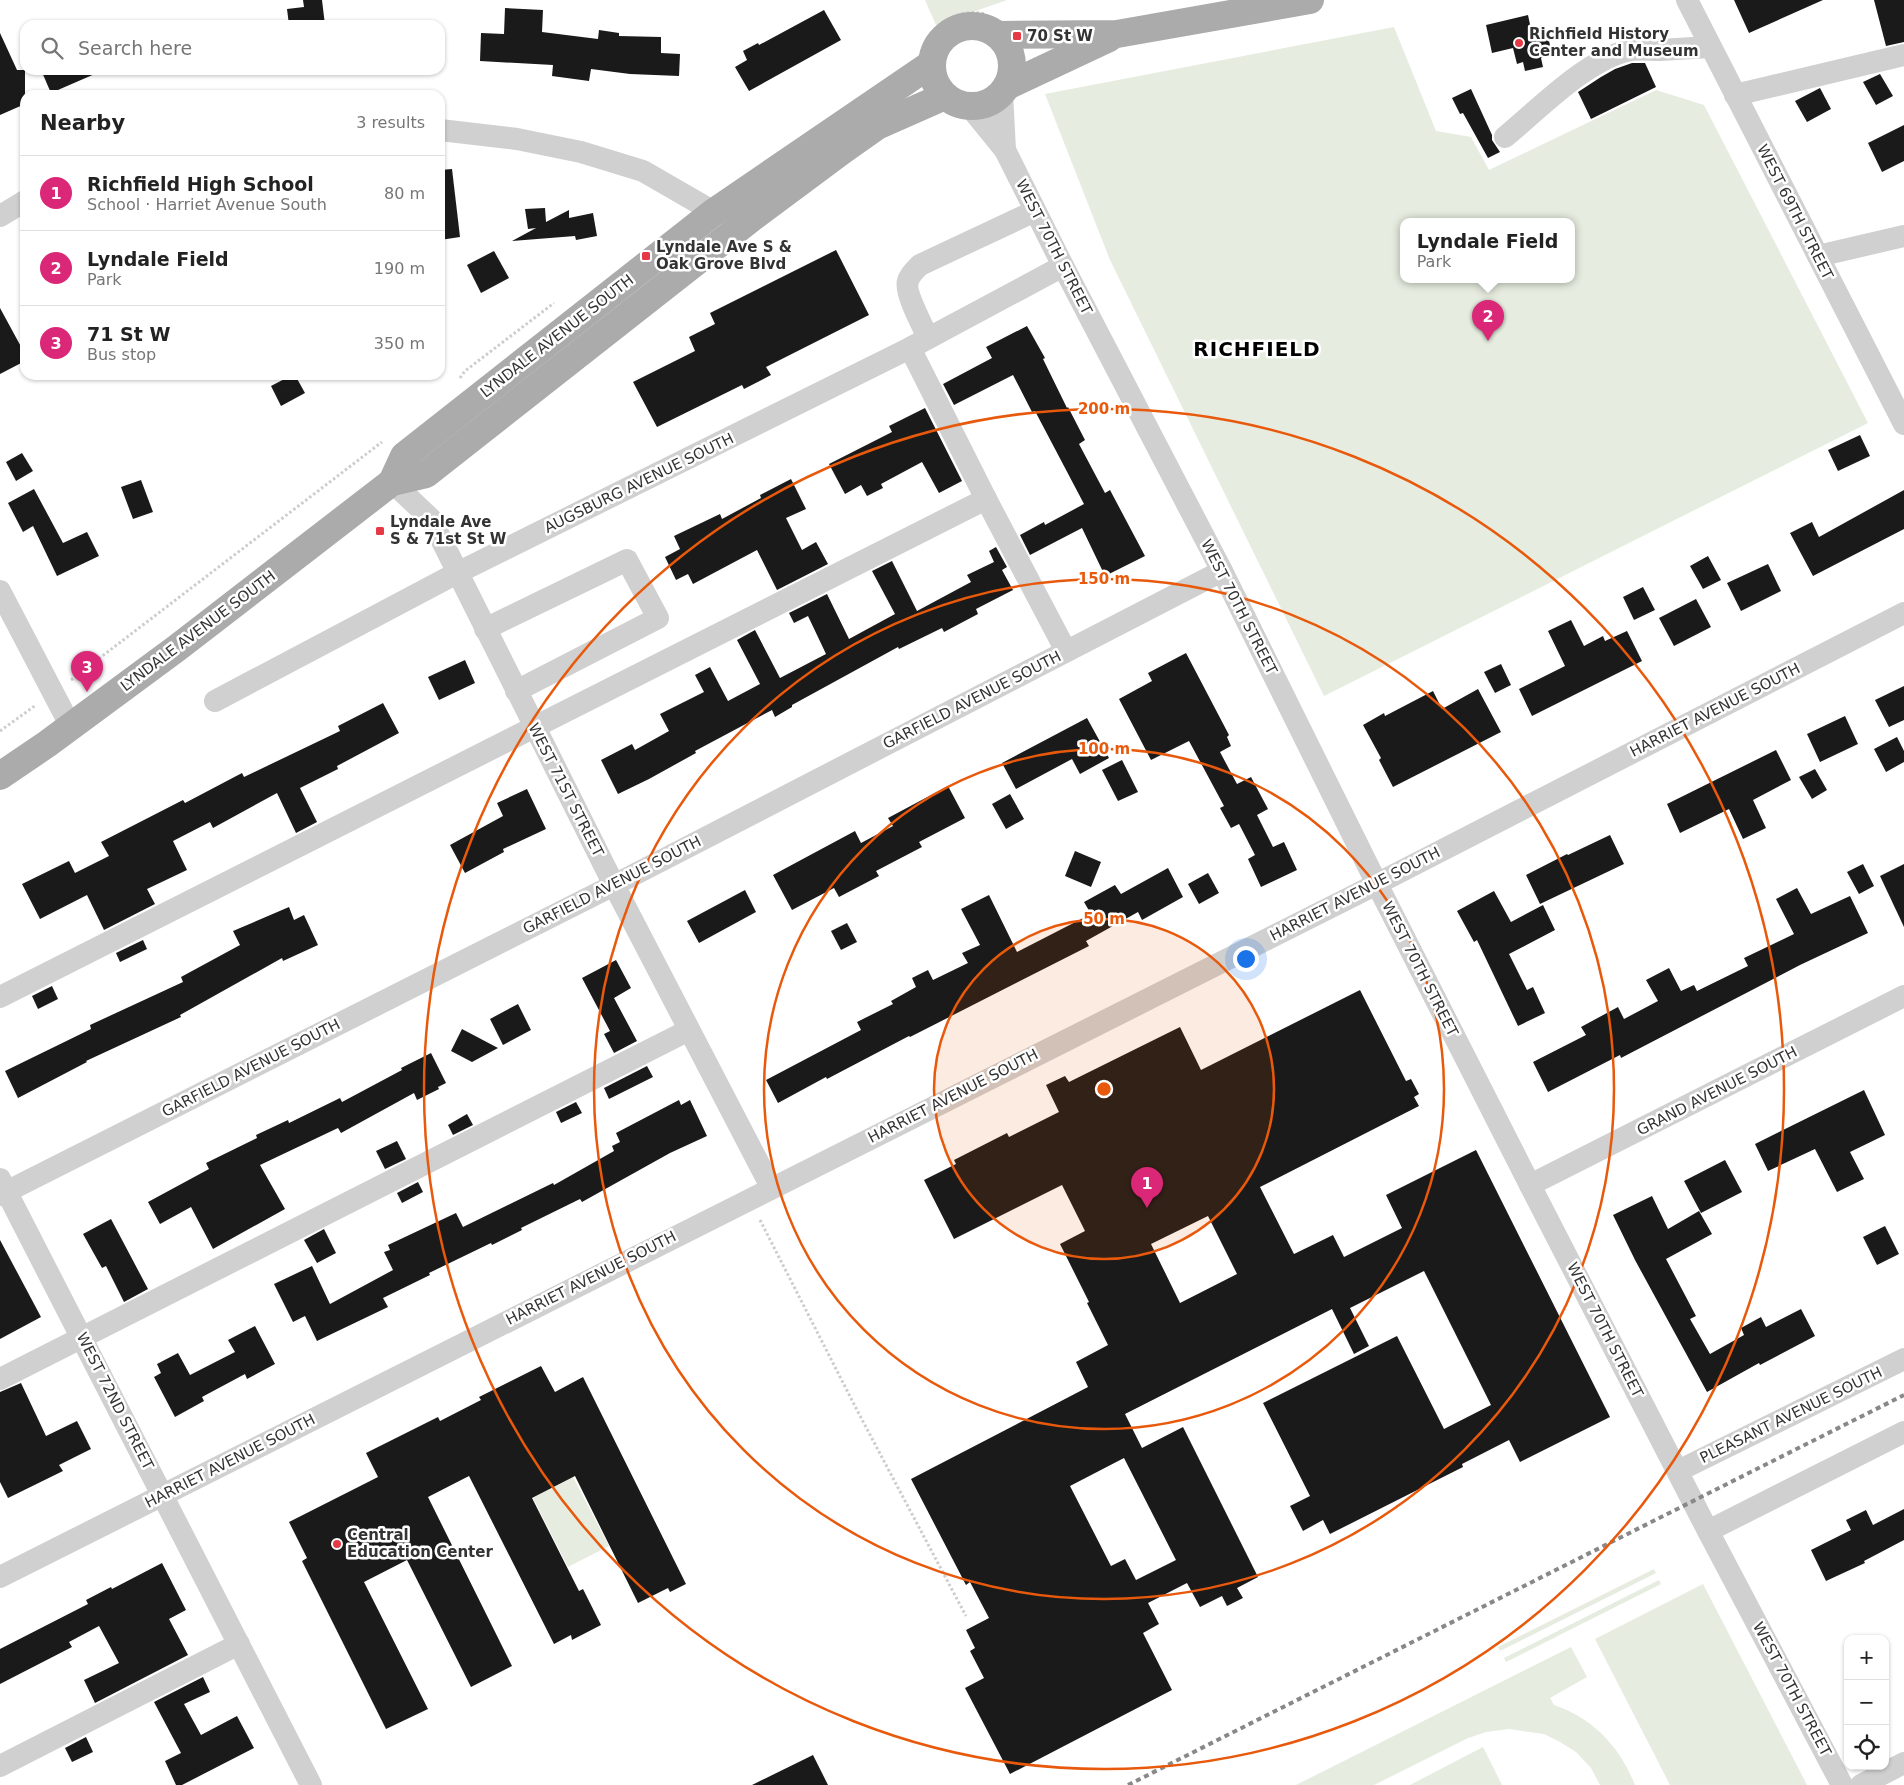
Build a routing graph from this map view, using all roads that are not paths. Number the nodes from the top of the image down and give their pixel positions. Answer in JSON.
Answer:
{"nodes":[{"id":1,"x":1310,"y":0,"type":"edge"},
{"id":2,"x":1687,"y":0,"type":"edge"},
{"id":3,"x":1117,"y":34,"type":"junction"},
{"id":4,"x":998,"y":35,"type":"junction"},
{"id":5,"x":1710,"y":47,"type":"junction"},
{"id":6,"x":1904,"y":55,"type":"edge"},
{"id":7,"x":931,"y":64,"type":"junction"},
{"id":8,"x":1005,"y":89,"type":"junction"},
{"id":9,"x":1735,"y":95,"type":"junction"},
{"id":10,"x":944,"y":96,"type":"junction"},
{"id":11,"x":970,"y":106,"type":"junction"},
{"id":12,"x":445,"y":131,"type":"edge"},
{"id":13,"x":1505,"y":137,"type":"dead end"},
{"id":14,"x":1005,"y":150,"type":"junction"},
{"id":15,"x":20,"y":204,"type":"edge"},
{"id":16,"x":1035,"y":211,"type":"junction"},
{"id":17,"x":714,"y":212,"type":"junction"},
{"id":18,"x":0,"y":216,"type":"edge"},
{"id":19,"x":753,"y":217,"type":"junction"},
{"id":20,"x":1904,"y":236,"type":"edge"},
{"id":21,"x":1818,"y":256,"type":"junction"},
{"id":22,"x":1063,"y":266,"type":"junction"},
{"id":23,"x":919,"y":343,"type":"junction"},
{"id":24,"x":1904,"y":424,"type":"edge"},
{"id":25,"x":392,"y":482,"type":"junction"},
{"id":26,"x":986,"y":499,"type":"junction"},
{"id":27,"x":1222,"y":571,"type":"junction"},
{"id":28,"x":457,"y":573,"type":"junction"},
{"id":29,"x":0,"y":591,"type":"edge"},
{"id":30,"x":1904,"y":613,"type":"edge"},
{"id":31,"x":485,"y":629,"type":"junction"},
{"id":32,"x":1066,"y":651,"type":"junction"},
{"id":33,"x":516,"y":691,"type":"junction"},
{"id":34,"x":215,"y":701,"type":"dead end"},
{"id":35,"x":71,"y":727,"type":"junction"},
{"id":36,"x":534,"y":727,"type":"junction"},
{"id":37,"x":0,"y":776,"type":"edge"},
{"id":38,"x":1377,"y":884,"type":"junction"},
{"id":39,"x":614,"y":885,"type":"junction"},
{"id":40,"x":1904,"y":996,"type":"edge"},
{"id":41,"x":0,"y":997,"type":"edge"},
{"id":42,"x":689,"y":1030,"type":"junction"},
{"id":43,"x":1530,"y":1185,"type":"junction"},
{"id":44,"x":2,"y":1188,"type":"edge"},
{"id":45,"x":771,"y":1188,"type":"junction"},
{"id":46,"x":82,"y":1337,"type":"junction"},
{"id":47,"x":1904,"y":1359,"type":"edge"},
{"id":48,"x":0,"y":1379,"type":"edge"},
{"id":49,"x":1904,"y":1432,"type":"edge"},
{"id":50,"x":1678,"y":1471,"type":"junction"},
{"id":51,"x":163,"y":1495,"type":"junction"},
{"id":52,"x":1708,"y":1531,"type":"junction"},
{"id":53,"x":0,"y":1577,"type":"edge"},
{"id":54,"x":239,"y":1644,"type":"junction"},
{"id":55,"x":1904,"y":1764,"type":"edge"},
{"id":56,"x":0,"y":1766,"type":"edge"},
{"id":57,"x":311,"y":1785,"type":"edge"},
{"id":58,"x":1842,"y":1785,"type":"edge"},
{"id":59,"x":1861,"y":1785,"type":"edge"}],
"edges":[{"from":1,"to":3,"type":"main road"},
{"from":2,"to":5,"type":"street","name":"WEST 69TH STREET"},
{"from":3,"to":4,"type":"main road"},
{"from":3,"to":8,"type":"main road"},
{"from":4,"to":7,"type":"main road"},
{"from":4,"to":8,"type":"main road"},
{"from":5,"to":9,"type":"street","name":"WEST 69TH STREET"},
{"from":5,"to":13,"type":"street"},
{"from":6,"to":9,"type":"street"},
{"from":7,"to":10,"type":"main road"},
{"from":7,"to":17,"type":"main road","name":"LYNDALE AVENUE SOUTH"},
{"from":8,"to":11,"type":"main road"},
{"from":8,"to":14,"type":"street","name":"WEST 70TH STREET"},
{"from":9,"to":21,"type":"street","name":"WEST 69TH STREET"},
{"from":10,"to":11,"type":"main road"},
{"from":10,"to":19,"type":"main road","name":"LYNDALE AVENUE SOUTH"},
{"from":11,"to":14,"type":"street","name":"WEST 70TH STREET"},
{"from":12,"to":17,"type":"street"},
{"from":14,"to":16,"type":"street","name":"WEST 70TH STREET"},
{"from":15,"to":18,"type":"street"},
{"from":16,"to":22,"type":"street","name":"WEST 70TH STREET"},
{"from":16,"to":23,"type":"street"},
{"from":17,"to":19,"type":"street"},
{"from":17,"to":25,"type":"main road","name":"LYNDALE AVENUE SOUTH"},
{"from":19,"to":25,"type":"main road","name":"LYNDALE AVENUE SOUTH"},
{"from":20,"to":21,"type":"street"},
{"from":21,"to":24,"type":"street","name":"WEST 69TH STREET"},
{"from":22,"to":23,"type":"street","name":"AUGSBURG AVENUE SOUTH"},
{"from":22,"to":27,"type":"street","name":"WEST 70TH STREET"},
{"from":23,"to":26,"type":"street"},
{"from":23,"to":28,"type":"street","name":"AUGSBURG AVENUE SOUTH"},
{"from":25,"to":28,"type":"street","name":"WEST 71ST STREET"},
{"from":25,"to":35,"type":"main road","name":"LYNDALE AVENUE SOUTH"},
{"from":26,"to":32,"type":"street"},
{"from":26,"to":36,"type":"street"},
{"from":27,"to":32,"type":"street","name":"GARFIELD AVENUE SOUTH"},
{"from":27,"to":38,"type":"street","name":"WEST 70TH STREET"},
{"from":28,"to":31,"type":"street","name":"WEST 71ST STREET"},
{"from":28,"to":34,"type":"street","name":"AUGSBURG AVENUE SOUTH"},
{"from":29,"to":35,"type":"street"},
{"from":30,"to":38,"type":"street","name":"HARRIET AVENUE SOUTH"},
{"from":31,"to":33,"type":"street","name":"WEST 71ST STREET"},
{"from":31,"to":33,"type":"street"},
{"from":32,"to":39,"type":"street","name":"GARFIELD AVENUE SOUTH"},
{"from":33,"to":36,"type":"street","name":"WEST 71ST STREET"},
{"from":35,"to":37,"type":"main road","name":"LYNDALE AVENUE SOUTH"},
{"from":36,"to":39,"type":"street","name":"WEST 71ST STREET"},
{"from":36,"to":41,"type":"street"},
{"from":38,"to":43,"type":"street","name":"WEST 70TH STREET"},
{"from":38,"to":45,"type":"street","name":"HARRIET AVENUE SOUTH"},
{"from":39,"to":42,"type":"street","name":"WEST 71ST STREET"},
{"from":39,"to":44,"type":"street","name":"GARFIELD AVENUE SOUTH"},
{"from":40,"to":43,"type":"street","name":"GRAND AVENUE SOUTH"},
{"from":42,"to":45,"type":"street","name":"WEST 71ST STREET"},
{"from":42,"to":46,"type":"street"},
{"from":43,"to":50,"type":"street","name":"WEST 70TH STREET"},
{"from":44,"to":46,"type":"street","name":"WEST 72ND STREET"},
{"from":45,"to":51,"type":"street","name":"HARRIET AVENUE SOUTH"},
{"from":46,"to":48,"type":"street"},
{"from":46,"to":51,"type":"street","name":"WEST 72ND STREET"},
{"from":47,"to":50,"type":"street","name":"PLEASANT AVENUE SOUTH"},
{"from":49,"to":52,"type":"street"},
{"from":50,"to":52,"type":"street","name":"WEST 70TH STREET"},
{"from":51,"to":53,"type":"street","name":"HARRIET AVENUE SOUTH"},
{"from":51,"to":54,"type":"street","name":"WEST 72ND STREET"},
{"from":52,"to":58,"type":"street","name":"WEST 70TH STREET"},
{"from":54,"to":56,"type":"street"},
{"from":54,"to":57,"type":"street","name":"WEST 72ND STREET"},
{"from":55,"to":59,"type":"street"}]}
